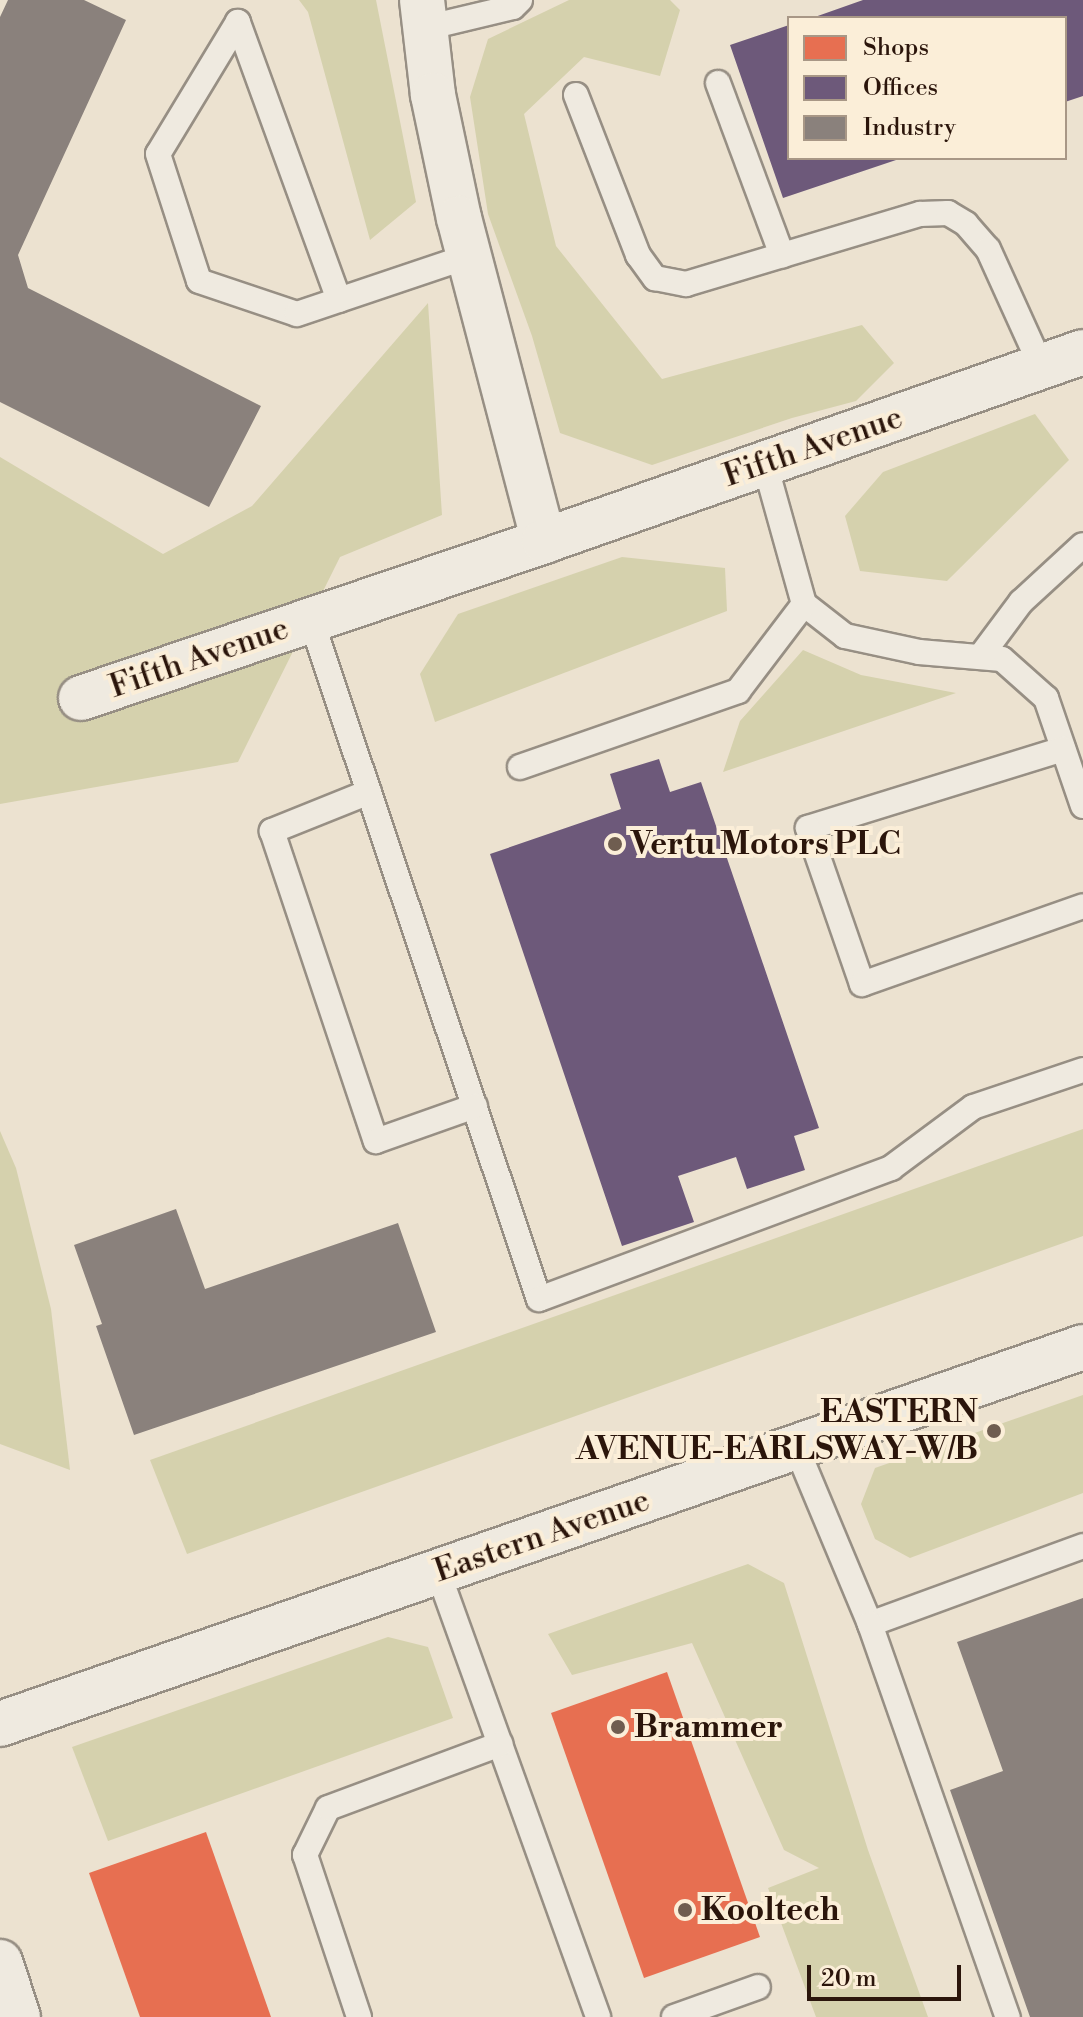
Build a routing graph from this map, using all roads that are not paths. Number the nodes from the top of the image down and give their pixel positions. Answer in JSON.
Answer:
{"nodes":[{"id":1,"x":520,"y":0,"type":"edge"},
{"id":2,"x":423,"y":14,"type":"edge"},
{"id":3,"x":718,"y":83,"type":"dead end"},
{"id":4,"x":576,"y":95,"type":"dead end"},
{"id":5,"x":782,"y":255,"type":"junction"},
{"id":6,"x":469,"y":256,"type":"junction"},
{"id":7,"x":339,"y":300,"type":"junction"},
{"id":8,"x":1083,"y":352,"type":"edge"},
{"id":9,"x":1041,"y":366,"type":"junction"},
{"id":10,"x":765,"y":464,"type":"junction"},
{"id":11,"x":544,"y":541,"type":"junction"},
{"id":12,"x":1083,"y":545,"type":"edge"},
{"id":13,"x":804,"y":604,"type":"junction"},
{"id":14,"x":311,"y":620,"type":"junction"},
{"id":15,"x":980,"y":657,"type":"junction"},
{"id":16,"x":81,"y":698,"type":"dead end"},
{"id":17,"x":1063,"y":749,"type":"junction"},
{"id":18,"x":520,"y":767,"type":"dead end"},
{"id":19,"x":369,"y":792,"type":"junction"},
{"id":20,"x":1083,"y":806,"type":"edge"},
{"id":21,"x":1083,"y":906,"type":"edge"},
{"id":22,"x":1083,"y":1070,"type":"edge"},
{"id":23,"x":475,"y":1106,"type":"junction"},
{"id":24,"x":1083,"y":1347,"type":"edge"},
{"id":25,"x":796,"y":1447,"type":"junction"},
{"id":26,"x":1083,"y":1546,"type":"edge"},
{"id":27,"x":438,"y":1572,"type":"junction"},
{"id":28,"x":870,"y":1624,"type":"junction"},
{"id":29,"x":0,"y":1724,"type":"edge"},
{"id":30,"x":500,"y":1744,"type":"junction"},
{"id":31,"x":0,"y":1962,"type":"edge"},
{"id":32,"x":758,"y":1987,"type":"dead end"},
{"id":33,"x":18,"y":2017,"type":"edge"},
{"id":34,"x":359,"y":2017,"type":"edge"},
{"id":35,"x":598,"y":2017,"type":"edge"},
{"id":36,"x":674,"y":2017,"type":"edge"},
{"id":37,"x":1008,"y":2017,"type":"edge"}],
"edges":[{"from":1,"to":2,"type":"lane"},
{"from":2,"to":6,"type":"street"},
{"from":3,"to":5,"type":"lane"},
{"from":4,"to":5,"type":"lane"},
{"from":5,"to":9,"type":"lane"},
{"from":6,"to":7,"type":"lane"},
{"from":6,"to":11,"type":"street"},
{"from":7,"to":7,"type":"lane"},
{"from":8,"to":9,"type":"street","name":"Fifth Avenue"},
{"from":9,"to":10,"type":"street","name":"Fifth Avenue"},
{"from":10,"to":11,"type":"street","name":"Fifth Avenue"},
{"from":10,"to":13,"type":"lane"},
{"from":11,"to":14,"type":"street","name":"Fifth Avenue"},
{"from":12,"to":15,"type":"lane"},
{"from":13,"to":15,"type":"lane"},
{"from":13,"to":18,"type":"lane"},
{"from":14,"to":16,"type":"street","name":"Fifth Avenue"},
{"from":14,"to":19,"type":"lane"},
{"from":15,"to":17,"type":"lane"},
{"from":17,"to":20,"type":"lane"},
{"from":17,"to":21,"type":"lane"},
{"from":19,"to":23,"type":"lane"},
{"from":19,"to":23,"type":"lane"},
{"from":22,"to":23,"type":"lane"},
{"from":24,"to":25,"type":"street","name":"Eastern Avenue"},
{"from":25,"to":27,"type":"street","name":"Eastern Avenue"},
{"from":25,"to":28,"type":"lane"},
{"from":26,"to":28,"type":"lane"},
{"from":27,"to":29,"type":"street","name":"Eastern Avenue"},
{"from":27,"to":30,"type":"lane"},
{"from":28,"to":37,"type":"lane"},
{"from":30,"to":34,"type":"lane"},
{"from":30,"to":35,"type":"lane"},
{"from":31,"to":33,"type":"street"},
{"from":32,"to":36,"type":"lane"}]}
